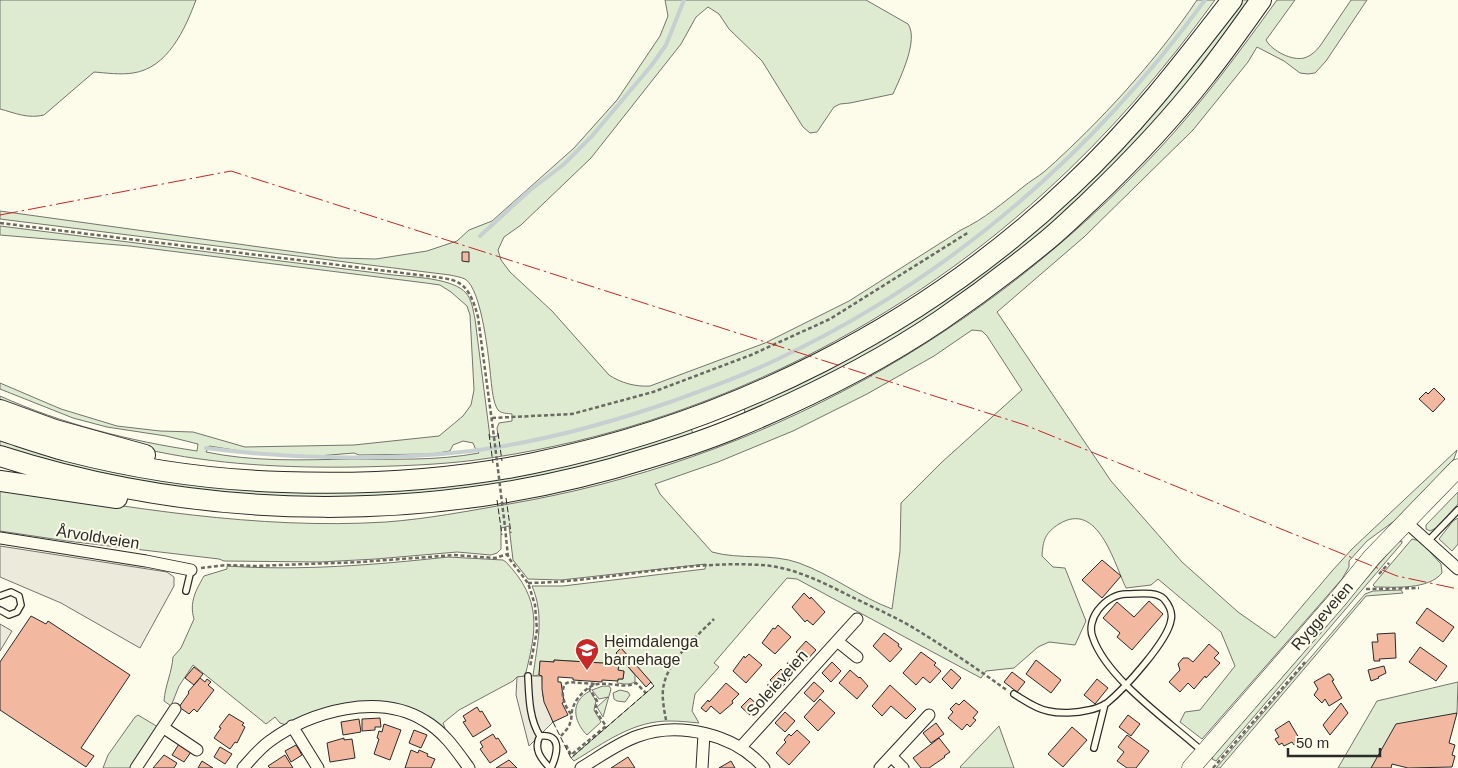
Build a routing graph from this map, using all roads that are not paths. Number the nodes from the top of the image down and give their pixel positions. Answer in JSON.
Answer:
{"nodes":[{"id":1,"x":1232,"y":0,"type":"edge"},
{"id":2,"x":1261,"y":0,"type":"edge"},
{"id":3,"x":0,"y":410,"type":"edge"},
{"id":4,"x":0,"y":430,"type":"edge"},
{"id":5,"x":0,"y":456,"type":"edge"},
{"id":6,"x":1458,"y":468,"type":"edge"},
{"id":7,"x":206,"y":476,"type":"junction"},
{"id":8,"x":0,"y":481,"type":"edge"},
{"id":9,"x":206,"y":500,"type":"junction"},
{"id":10,"x":1458,"y":510,"type":"edge"},
{"id":11,"x":1406,"y":522,"type":"junction"},
{"id":12,"x":0,"y":538,"type":"edge"},
{"id":13,"x":1428,"y":541,"type":"junction"},
{"id":14,"x":1458,"y":569,"type":"edge"},
{"id":15,"x":191,"y":570,"type":"joint"},
{"id":16,"x":186,"y":591,"type":"dead end"},
{"id":17,"x":0,"y":596,"type":"edge"},
{"id":18,"x":0,"y":610,"type":"edge"},
{"id":19,"x":857,"y":619,"type":"dead end"},
{"id":20,"x":837,"y":641,"type":"junction"},
{"id":21,"x":857,"y":657,"type":"dead end"},
{"id":22,"x":528,"y":676,"type":"road end"},
{"id":23,"x":1126,"y":684,"type":"junction"},
{"id":24,"x":1014,"y":694,"type":"dead end"},
{"id":25,"x":1105,"y":704,"type":"junction"},
{"id":26,"x":175,"y":710,"type":"dead end"},
{"id":27,"x":929,"y":715,"type":"dead end"},
{"id":28,"x":292,"y":726,"type":"junction"},
{"id":29,"x":164,"y":728,"type":"junction"},
{"id":30,"x":704,"y":734,"type":"junction"},
{"id":31,"x":540,"y":736,"type":"junction"},
{"id":32,"x":740,"y":748,"type":"junction"},
{"id":33,"x":1094,"y":748,"type":"dead end"},
{"id":34,"x":197,"y":750,"type":"dead end"},
{"id":35,"x":1204,"y":753,"type":"junction"},
{"id":36,"x":891,"y":756,"type":"junction"},
{"id":37,"x":136,"y":768,"type":"edge"},
{"id":38,"x":243,"y":768,"type":"edge"},
{"id":39,"x":318,"y":768,"type":"edge"},
{"id":40,"x":469,"y":768,"type":"edge"},
{"id":41,"x":550,"y":768,"type":"edge"},
{"id":42,"x":581,"y":768,"type":"edge"},
{"id":43,"x":702,"y":768,"type":"edge"},
{"id":44,"x":764,"y":768,"type":"edge"},
{"id":45,"x":880,"y":768,"type":"edge"},
{"id":46,"x":903,"y":768,"type":"edge"},
{"id":47,"x":1191,"y":768,"type":"edge"}],
"edges":[{"from":1,"to":7,"type":"highway"},
{"from":2,"to":9,"type":"highway"},
{"from":3,"to":7,"type":"highway"},
{"from":4,"to":7,"type":"highway"},
{"from":5,"to":9,"type":"highway"},
{"from":6,"to":11,"type":"main road","name":"Ryggeveien"},
{"from":8,"to":9,"type":"highway"},
{"from":10,"to":13,"type":"lane"},
{"from":11,"to":13,"type":"street"},
{"from":11,"to":35,"type":"main road","name":"Ryggeveien"},
{"from":12,"to":15,"type":"street","name":"Årvoldveien"},
{"from":13,"to":14,"type":"street"},
{"from":15,"to":16,"type":"lane"},
{"from":17,"to":18,"type":"lane"},
{"from":19,"to":20,"type":"street","name":"Soleieveien"},
{"from":20,"to":21,"type":"street"},
{"from":20,"to":32,"type":"street","name":"Soleieveien"},
{"from":22,"to":31,"type":"lane"},
{"from":23,"to":23,"type":"lane"},
{"from":23,"to":25,"type":"lane"},
{"from":23,"to":35,"type":"lane"},
{"from":24,"to":25,"type":"lane"},
{"from":25,"to":33,"type":"lane"},
{"from":26,"to":29,"type":"street"},
{"from":27,"to":36,"type":"street"},
{"from":28,"to":38,"type":"street"},
{"from":28,"to":39,"type":"street"},
{"from":28,"to":40,"type":"street"},
{"from":29,"to":34,"type":"street"},
{"from":29,"to":37,"type":"street"},
{"from":30,"to":32,"type":"street"},
{"from":30,"to":42,"type":"street"},
{"from":30,"to":43,"type":"street"},
{"from":31,"to":41,"type":"lane"},
{"from":31,"to":41,"type":"lane"},
{"from":32,"to":44,"type":"street"},
{"from":35,"to":47,"type":"main road","name":"Ryggeveien"},
{"from":36,"to":45,"type":"street"},
{"from":36,"to":46,"type":"street"}]}
